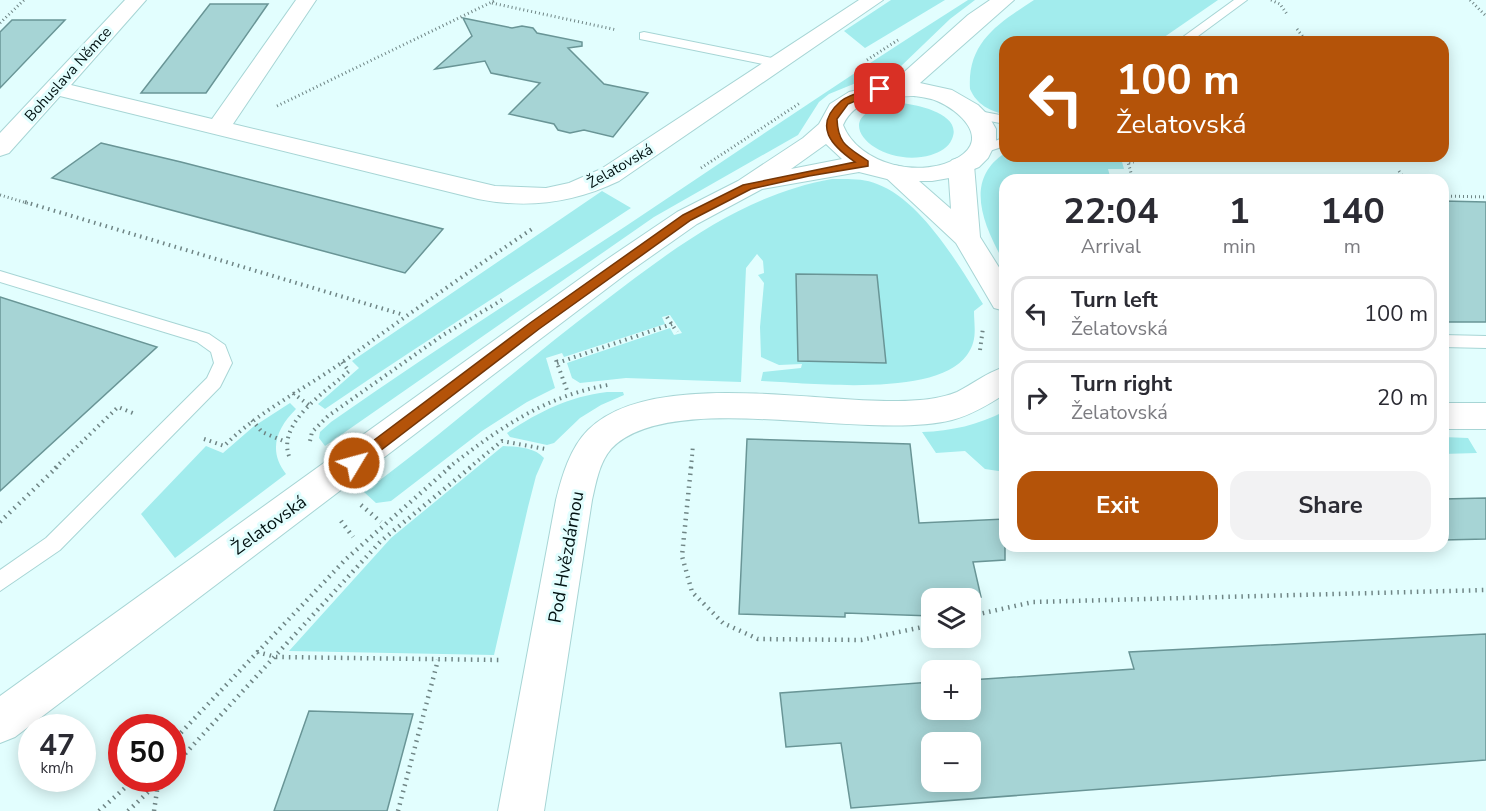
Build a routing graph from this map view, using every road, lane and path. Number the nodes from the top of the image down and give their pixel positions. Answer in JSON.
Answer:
{"nodes":[{"id":1,"x":24,"y":0,"type":"edge"},
{"id":2,"x":136,"y":0,"type":"edge"},
{"id":3,"x":306,"y":0,"type":"edge"},
{"id":4,"x":496,"y":0,"type":"edge"},
{"id":5,"x":873,"y":0,"type":"edge"},
{"id":6,"x":1004,"y":0,"type":"edge"},
{"id":7,"x":1242,"y":0,"type":"edge"},
{"id":8,"x":1270,"y":0,"type":"edge"},
{"id":9,"x":1280,"y":0,"type":"edge"},
{"id":10,"x":1470,"y":0,"type":"edge"},
{"id":11,"x":491,"y":3,"type":"junction"},
{"id":12,"x":1276,"y":3,"type":"junction"},
{"id":13,"x":1287,"y":14,"type":"dead end"},
{"id":14,"x":1218,"y":16,"type":"junction"},
{"id":15,"x":1486,"y":16,"type":"edge"},
{"id":16,"x":1236,"y":20,"type":"dead end"},
{"id":17,"x":0,"y":23,"type":"edge"},
{"id":18,"x":1297,"y":29,"type":"dead end"},
{"id":19,"x":644,"y":36,"type":"joint"},
{"id":20,"x":1190,"y":36,"type":"edge"},
{"id":21,"x":1302,"y":36,"type":"edge"},
{"id":22,"x":959,"y":38,"type":"junction"},
{"id":23,"x":777,"y":63,"type":"junction"},
{"id":24,"x":55,"y":88,"type":"junction"},
{"id":25,"x":901,"y":88,"type":"junction"},
{"id":26,"x":965,"y":107,"type":"junction"},
{"id":27,"x":999,"y":118,"type":"edge"},
{"id":28,"x":831,"y":126,"type":"junction"},
{"id":29,"x":223,"y":130,"type":"junction"},
{"id":30,"x":999,"y":144,"type":"edge"},
{"id":31,"x":0,"y":148,"type":"edge"},
{"id":32,"x":971,"y":158,"type":"junction"},
{"id":33,"x":1128,"y":162,"type":"edge"},
{"id":34,"x":1134,"y":162,"type":"dead end"},
{"id":35,"x":864,"y":164,"type":"junction"},
{"id":36,"x":1399,"y":171,"type":"dead end"},
{"id":37,"x":894,"y":173,"type":"junction"},
{"id":38,"x":1401,"y":174,"type":"edge"},
{"id":39,"x":584,"y":187,"type":"junction"},
{"id":40,"x":747,"y":187,"type":"junction"},
{"id":41,"x":0,"y":195,"type":"edge"},
{"id":42,"x":1449,"y":196,"type":"edge"},
{"id":43,"x":1486,"y":197,"type":"edge"},
{"id":44,"x":966,"y":237,"type":"junction"},
{"id":45,"x":0,"y":276,"type":"edge"},
{"id":46,"x":999,"y":291,"type":"edge"},
{"id":47,"x":405,"y":315,"type":"junction"},
{"id":48,"x":667,"y":317,"type":"dead end"},
{"id":49,"x":982,"y":322,"type":"dead end"},
{"id":50,"x":672,"y":324,"type":"junction"},
{"id":51,"x":678,"y":332,"type":"dead end"},
{"id":52,"x":1449,"y":341,"type":"edge"},
{"id":53,"x":1486,"y":342,"type":"edge"},
{"id":54,"x":554,"y":357,"type":"dead end"},
{"id":55,"x":975,"y":358,"type":"dead end"},
{"id":56,"x":342,"y":362,"type":"junction"},
{"id":57,"x":557,"y":363,"type":"junction"},
{"id":58,"x":999,"y":383,"type":"edge"},
{"id":59,"x":618,"y":385,"type":"dead end"},
{"id":60,"x":293,"y":393,"type":"junction"},
{"id":61,"x":568,"y":393,"type":"junction"},
{"id":62,"x":310,"y":406,"type":"junction"},
{"id":63,"x":698,"y":406,"type":"junction"},
{"id":64,"x":1449,"y":416,"type":"edge"},
{"id":65,"x":1486,"y":417,"type":"edge"},
{"id":66,"x":252,"y":420,"type":"junction"},
{"id":67,"x":171,"y":427,"type":"junction"},
{"id":68,"x":209,"y":440,"type":"dead end"},
{"id":69,"x":286,"y":442,"type":"junction"},
{"id":70,"x":554,"y":452,"type":"dead end"},
{"id":71,"x":293,"y":460,"type":"dead end"},
{"id":72,"x":355,"y":499,"type":"dead end"},
{"id":73,"x":335,"y":514,"type":"dead end"},
{"id":74,"x":0,"y":522,"type":"edge"},
{"id":75,"x":381,"y":522,"type":"junction"},
{"id":76,"x":353,"y":537,"type":"dead end"},
{"id":77,"x":0,"y":582,"type":"edge"},
{"id":78,"x":1486,"y":590,"type":"edge"},
{"id":79,"x":981,"y":614,"type":"edge"},
{"id":80,"x":921,"y":627,"type":"edge"},
{"id":81,"x":503,"y":649,"type":"dead end"},
{"id":82,"x":257,"y":652,"type":"junction"},
{"id":83,"x":276,"y":657,"type":"junction"},
{"id":84,"x":438,"y":660,"type":"junction"},
{"id":85,"x":0,"y":722,"type":"edge"},
{"id":86,"x":186,"y":727,"type":"edge"},
{"id":87,"x":186,"y":753,"type":"edge"},
{"id":88,"x":120,"y":792,"type":"edge"},
{"id":89,"x":146,"y":792,"type":"edge"},
{"id":90,"x":155,"y":792,"type":"edge"},
{"id":91,"x":99,"y":811,"type":"edge"},
{"id":92,"x":128,"y":811,"type":"edge"},
{"id":93,"x":154,"y":811,"type":"edge"},
{"id":94,"x":398,"y":811,"type":"edge"},
{"id":95,"x":521,"y":811,"type":"edge"}],
"edges":[{"from":1,"to":17,"type":"path"},
{"from":2,"to":24,"type":"street","name":"Bohuslava Němce"},
{"from":3,"to":29,"type":"street"},
{"from":4,"to":11,"type":"path"},
{"from":5,"to":23,"type":"street","name":"Želatovská"},
{"from":6,"to":22,"type":"street"},
{"from":7,"to":14,"type":"lane"},
{"from":8,"to":12,"type":"path"},
{"from":9,"to":12,"type":"path"},
{"from":10,"to":15,"type":"path"},
{"from":11,"to":19,"type":"path"},
{"from":11,"to":29,"type":"path"},
{"from":12,"to":13,"type":"path"},
{"from":14,"to":16,"type":"lane"},
{"from":14,"to":20,"type":"lane"},
{"from":18,"to":21,"type":"path"},
{"from":19,"to":23,"type":"lane"},
{"from":22,"to":25,"type":"street"},
{"from":22,"to":26,"type":"street"},
{"from":23,"to":39,"type":"street","name":"Želatovská"},
{"from":24,"to":29,"type":"street","name":"Želatovská"},
{"from":24,"to":31,"type":"street","name":"Bohuslava Němce"},
{"from":25,"to":26,"type":"street","name":"Želatovská"},
{"from":25,"to":28,"type":"street","name":"Želatovská"},
{"from":26,"to":27,"type":"lane"},
{"from":26,"to":32,"type":"street"},
{"from":28,"to":35,"type":"street","name":"Želatovská"},
{"from":28,"to":40,"type":"street","name":"Želatovská"},
{"from":29,"to":39,"type":"street","name":"Želatovská"},
{"from":30,"to":32,"type":"lane"},
{"from":32,"to":37,"type":"street","name":"Želatovská"},
{"from":32,"to":44,"type":"street"},
{"from":33,"to":34,"type":"path"},
{"from":35,"to":37,"type":"street","name":"Želatovská"},
{"from":35,"to":40,"type":"street","name":"Želatovská"},
{"from":36,"to":38,"type":"path"},
{"from":37,"to":44,"type":"street"},
{"from":39,"to":47,"type":"path"},
{"from":40,"to":85,"type":"street","name":"Želatovská"},
{"from":41,"to":47,"type":"path"},
{"from":42,"to":43,"type":"path"},
{"from":44,"to":46,"type":"street"},
{"from":45,"to":67,"type":"lane"},
{"from":47,"to":56,"type":"path"},
{"from":48,"to":50,"type":"path"},
{"from":49,"to":55,"type":"path"},
{"from":50,"to":51,"type":"path"},
{"from":50,"to":57,"type":"path"},
{"from":52,"to":53,"type":"lane"},
{"from":54,"to":57,"type":"path"},
{"from":56,"to":60,"type":"path"},
{"from":56,"to":62,"type":"path"},
{"from":57,"to":61,"type":"path"},
{"from":58,"to":63,"type":"street","name":"Pod Hvězdárnou"},
{"from":59,"to":61,"type":"path"},
{"from":60,"to":62,"type":"path"},
{"from":60,"to":66,"type":"path"},
{"from":61,"to":75,"type":"path"},
{"from":62,"to":69,"type":"path"},
{"from":63,"to":80,"type":"path"},
{"from":63,"to":95,"type":"street","name":"Pod Hvězdárnou"},
{"from":64,"to":65,"type":"street"},
{"from":66,"to":68,"type":"path"},
{"from":66,"to":69,"type":"path"},
{"from":67,"to":74,"type":"path"},
{"from":67,"to":77,"type":"lane"},
{"from":69,"to":71,"type":"path"},
{"from":70,"to":83,"type":"path"},
{"from":72,"to":75,"type":"path"},
{"from":73,"to":76,"type":"path"},
{"from":75,"to":82,"type":"path"},
{"from":78,"to":79,"type":"path"},
{"from":81,"to":84,"type":"path"},
{"from":82,"to":83,"type":"path"},
{"from":82,"to":86,"type":"path"},
{"from":83,"to":84,"type":"path"},
{"from":83,"to":87,"type":"path"},
{"from":84,"to":94,"type":"path"},
{"from":88,"to":91,"type":"path"},
{"from":89,"to":92,"type":"path"},
{"from":90,"to":93,"type":"path"}]}
